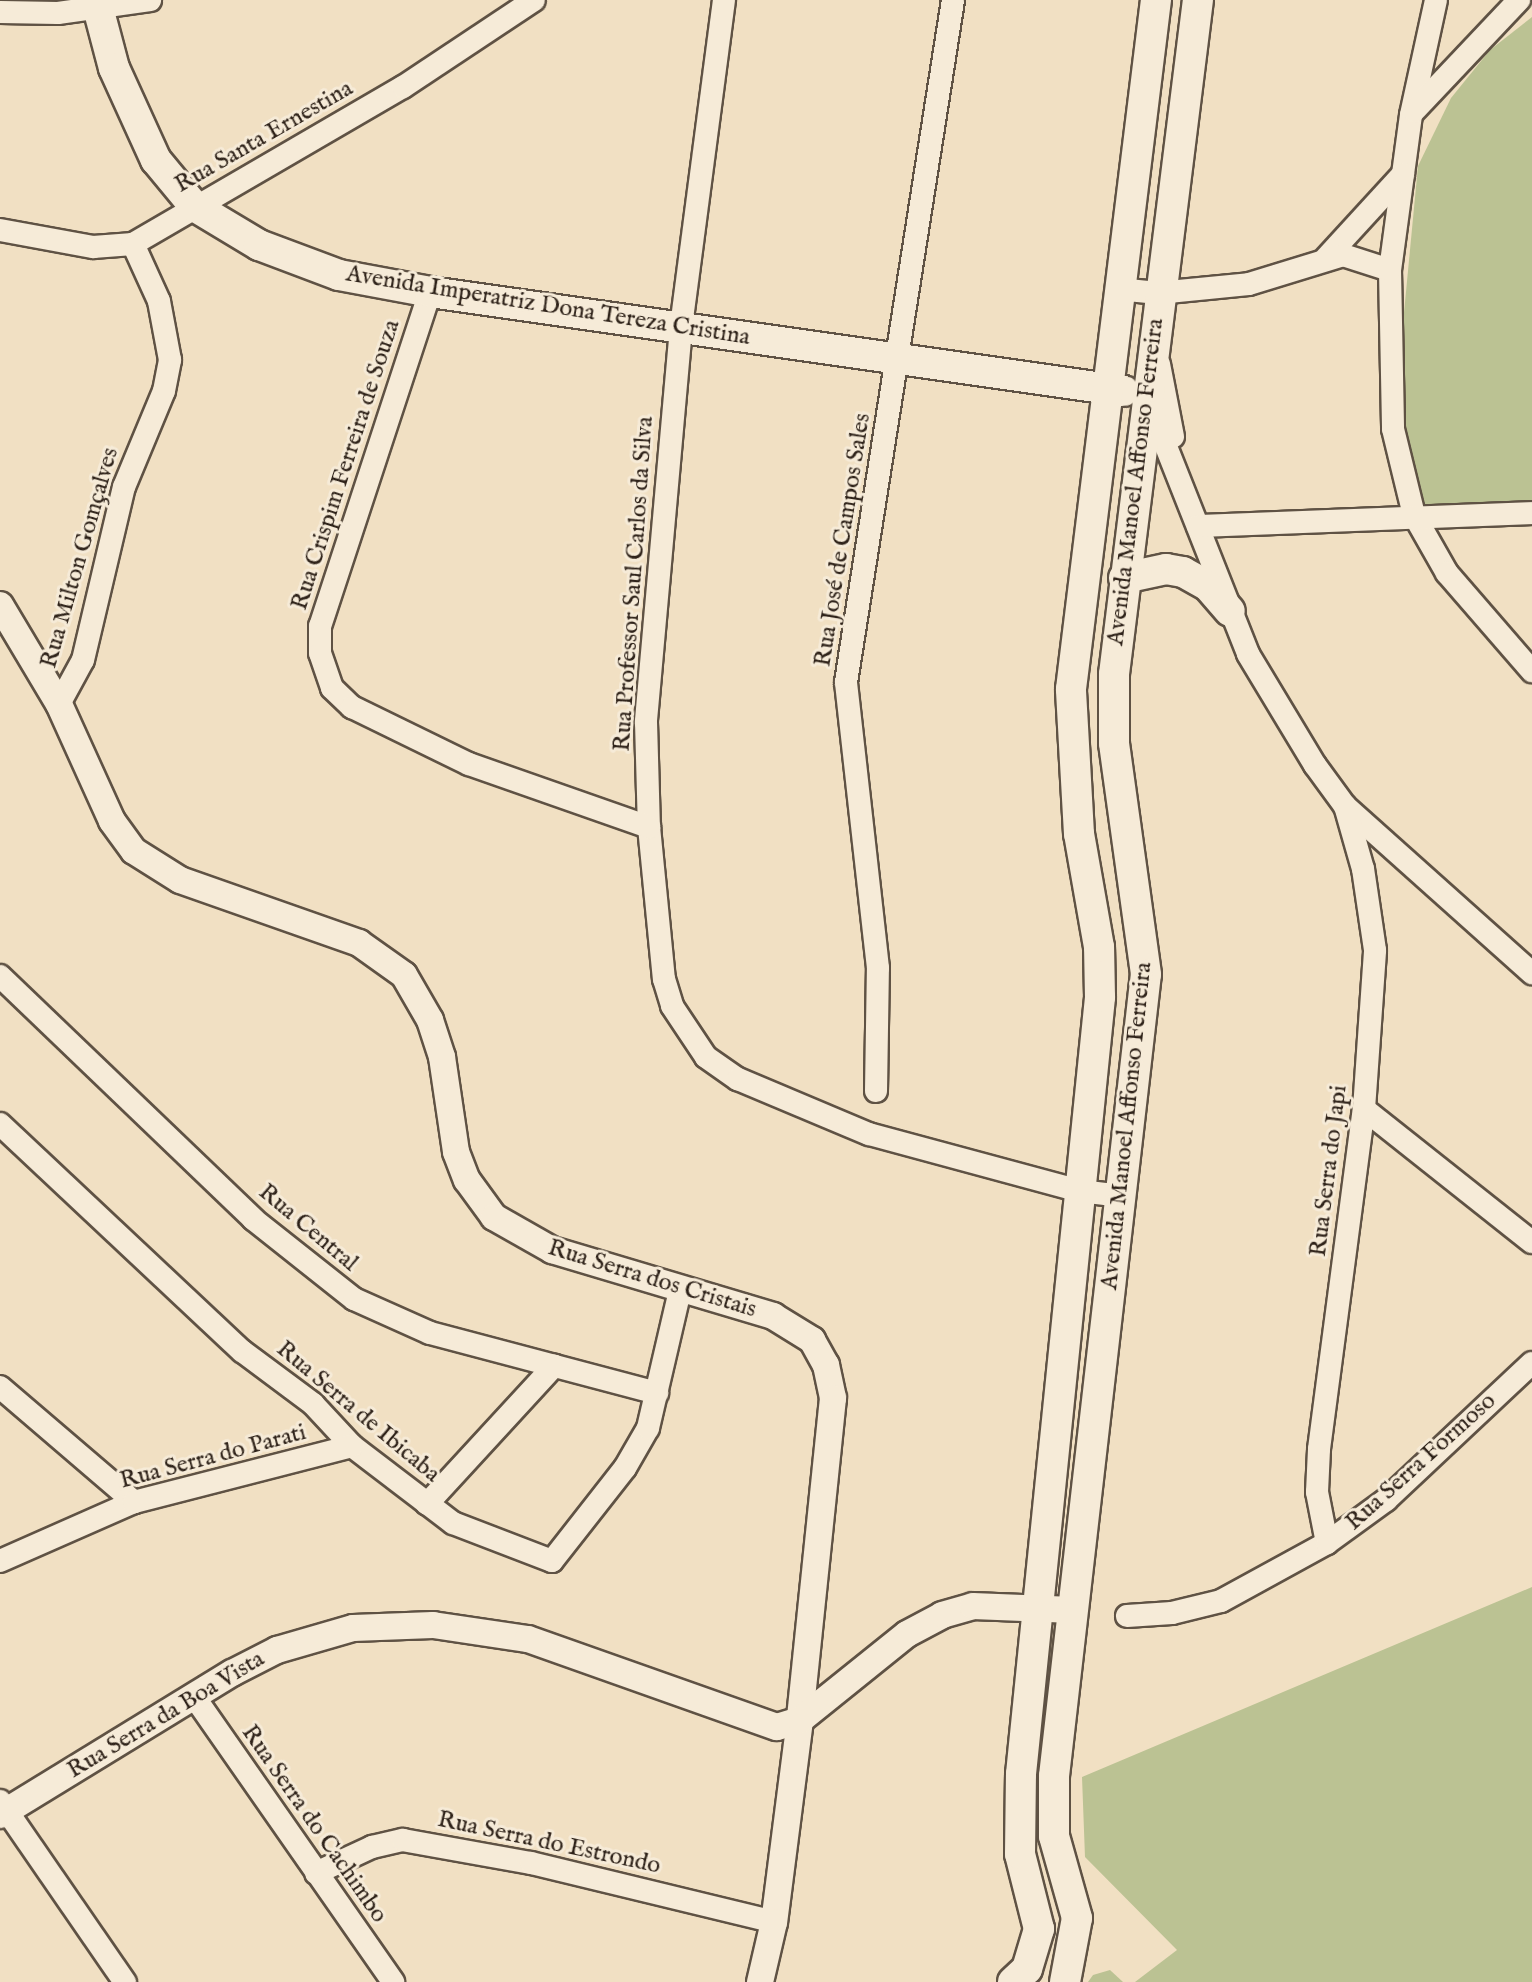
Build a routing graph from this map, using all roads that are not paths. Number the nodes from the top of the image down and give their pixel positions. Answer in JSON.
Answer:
{"nodes":[{"id":1,"x":150,"y":0,"type":"edge"},
{"id":2,"x":534,"y":0,"type":"edge"},
{"id":3,"x":724,"y":0,"type":"edge"},
{"id":4,"x":953,"y":0,"type":"edge"},
{"id":5,"x":1156,"y":0,"type":"edge"},
{"id":6,"x":1198,"y":0,"type":"edge"},
{"id":7,"x":1436,"y":0,"type":"edge"},
{"id":8,"x":1519,"y":0,"type":"edge"},
{"id":9,"x":97,"y":4,"type":"edge"},
{"id":10,"x":0,"y":12,"type":"edge"},
{"id":11,"x":1151,"y":46,"type":"junction"},
{"id":12,"x":1192,"y":52,"type":"junction"},
{"id":13,"x":1411,"y":115,"type":"junction"},
{"id":14,"x":1403,"y":174,"type":"junction"},
{"id":15,"x":194,"y":206,"type":"junction"},
{"id":16,"x":0,"y":230,"type":"edge"},
{"id":17,"x":133,"y":244,"type":"junction"},
{"id":18,"x":1326,"y":258,"type":"junction"},
{"id":19,"x":1390,"y":270,"type":"junction"},
{"id":20,"x":1118,"y":289,"type":"junction"},
{"id":21,"x":430,"y":292,"type":"junction"},
{"id":22,"x":1158,"y":293,"type":"junction"},
{"id":23,"x":681,"y":328,"type":"junction"},
{"id":24,"x":1154,"y":330,"type":"junction"},
{"id":25,"x":899,"y":356,"type":"junction"},
{"id":26,"x":1106,"y":387,"type":"junction"},
{"id":27,"x":1146,"y":395,"type":"junction"},
{"id":28,"x":1187,"y":500,"type":"junction"},
{"id":29,"x":1532,"y":513,"type":"edge"},
{"id":30,"x":1414,"y":515,"type":"junction"},
{"id":31,"x":1198,"y":526,"type":"junction"},
{"id":32,"x":1124,"y":578,"type":"junction"},
{"id":33,"x":0,"y":605,"type":"edge"},
{"id":34,"x":1230,"y":611,"type":"junction"},
{"id":35,"x":1532,"y":671,"type":"edge"},
{"id":36,"x":59,"y":704,"type":"junction"},
{"id":37,"x":1345,"y":806,"type":"junction"},
{"id":38,"x":649,"y":827,"type":"junction"},
{"id":39,"x":1532,"y":973,"type":"edge"},
{"id":40,"x":0,"y":976,"type":"edge"},
{"id":41,"x":876,"y":1091,"type":"dead end"},
{"id":42,"x":1364,"y":1109,"type":"junction"},
{"id":43,"x":0,"y":1124,"type":"edge"},
{"id":44,"x":1080,"y":1191,"type":"junction"},
{"id":45,"x":1122,"y":1196,"type":"junction"},
{"id":46,"x":1532,"y":1242,"type":"edge"},
{"id":47,"x":680,"y":1291,"type":"junction"},
{"id":48,"x":1532,"y":1363,"type":"edge"},
{"id":49,"x":554,"y":1366,"type":"junction"},
{"id":50,"x":0,"y":1387,"type":"edge"},
{"id":51,"x":657,"y":1393,"type":"junction"},
{"id":52,"x":352,"y":1446,"type":"junction"},
{"id":53,"x":134,"y":1502,"type":"junction"},
{"id":54,"x":427,"y":1504,"type":"junction"},
{"id":55,"x":1327,"y":1543,"type":"junction"},
{"id":56,"x":0,"y":1561,"type":"edge"},
{"id":57,"x":1040,"y":1605,"type":"junction"},
{"id":58,"x":1073,"y":1610,"type":"junction"},
{"id":59,"x":1127,"y":1616,"type":"dead end"},
{"id":60,"x":193,"y":1695,"type":"junction"},
{"id":61,"x":800,"y":1720,"type":"junction"},
{"id":62,"x":2,"y":1809,"type":"edge"},
{"id":63,"x":316,"y":1873,"type":"junction"},
{"id":64,"x":774,"y":1922,"type":"junction"},
{"id":65,"x":1030,"y":1978,"type":"edge"},
{"id":66,"x":125,"y":1982,"type":"edge"},
{"id":67,"x":393,"y":1982,"type":"edge"},
{"id":68,"x":760,"y":1982,"type":"edge"},
{"id":69,"x":1065,"y":1982,"type":"edge"}],
"edges":[{"from":1,"to":9,"type":"street"},
{"from":2,"to":15,"type":"street","name":"Rua Santa Ernestina"},
{"from":3,"to":23,"type":"street","name":"Rua Professor Saul Carlos da Silva"},
{"from":4,"to":25,"type":"street","name":"Rua José de Campos Sales"},
{"from":5,"to":11,"type":"main road","name":"Avenida Manoel Affonso Ferreira"},
{"from":6,"to":12,"type":"main road","name":"Avenida Manoel Affonso Ferreira"},
{"from":7,"to":13,"type":"street"},
{"from":8,"to":13,"type":"street"},
{"from":9,"to":10,"type":"street"},
{"from":9,"to":15,"type":"main road","name":"Avenida Imperatriz Dona Tereza Cristina"},
{"from":11,"to":12,"type":"main road"},
{"from":11,"to":20,"type":"main road","name":"Avenida Manoel Affonso Ferreira"},
{"from":12,"to":22,"type":"main road","name":"Avenida Manoel Affonso Ferreira"},
{"from":13,"to":14,"type":"street"},
{"from":14,"to":18,"type":"street"},
{"from":14,"to":19,"type":"street"},
{"from":15,"to":17,"type":"street","name":"Rua Santa Ernestina"},
{"from":15,"to":21,"type":"main road","name":"Avenida Imperatriz Dona Tereza Cristina"},
{"from":16,"to":17,"type":"street","name":"Rua Santa Ernestina"},
{"from":17,"to":36,"type":"street","name":"Rua Milton Gomçalves"},
{"from":18,"to":19,"type":"street"},
{"from":18,"to":22,"type":"street"},
{"from":19,"to":30,"type":"street"},
{"from":20,"to":22,"type":"street"},
{"from":20,"to":26,"type":"main road","name":"Avenida Manoel Affonso Ferreira"},
{"from":21,"to":23,"type":"main road","name":"Avenida Imperatriz Dona Tereza Cristina"},
{"from":21,"to":38,"type":"street","name":"Rua Crispim Ferreira de Souza"},
{"from":22,"to":24,"type":"main road","name":"Avenida Manoel Affonso Ferreira"},
{"from":23,"to":25,"type":"main road","name":"Avenida Imperatriz Dona Tereza Cristina"},
{"from":23,"to":38,"type":"street","name":"Rua Professor Saul Carlos da Silva"},
{"from":24,"to":27,"type":"main road","name":"Avenida Manoel Affonso Ferreira"},
{"from":24,"to":28,"type":"street"},
{"from":25,"to":26,"type":"main road","name":"Avenida Imperatriz Dona Tereza Cristina"},
{"from":25,"to":41,"type":"street","name":"Rua José de Campos Sales"},
{"from":26,"to":27,"type":"main road","name":"Avenida Imperatriz Dona Tereza Cristina"},
{"from":26,"to":44,"type":"main road","name":"Avenida Manoel Affonso Ferreira"},
{"from":27,"to":28,"type":"street"},
{"from":27,"to":32,"type":"main road","name":"Avenida Manoel Affonso Ferreira"},
{"from":28,"to":31,"type":"street"},
{"from":29,"to":30,"type":"street"},
{"from":30,"to":31,"type":"street"},
{"from":30,"to":35,"type":"street"},
{"from":31,"to":34,"type":"street"},
{"from":32,"to":34,"type":"main road"},
{"from":32,"to":45,"type":"main road","name":"Avenida Manoel Affonso Ferreira"},
{"from":33,"to":36,"type":"street","name":"Rua Serra dos Cristais"},
{"from":34,"to":37,"type":"street"},
{"from":36,"to":47,"type":"street","name":"Rua Serra dos Cristais"},
{"from":37,"to":39,"type":"street"},
{"from":37,"to":42,"type":"street","name":"Rua Serra do Japi"},
{"from":38,"to":44,"type":"street","name":"Rua Professor Saul Carlos da Silva"},
{"from":40,"to":49,"type":"street","name":"Rua Central"},
{"from":42,"to":46,"type":"street"},
{"from":42,"to":55,"type":"street","name":"Rua Serra do Japi"},
{"from":43,"to":52,"type":"street","name":"Rua Serra de Ibicaba"},
{"from":44,"to":45,"type":"street","name":"Rua Professor Saul Carlos da Silva"},
{"from":44,"to":57,"type":"main road","name":"Avenida Manoel Affonso Ferreira"},
{"from":45,"to":58,"type":"main road","name":"Avenida Manoel Affonso Ferreira"},
{"from":47,"to":51,"type":"street","name":"Rua Serra de Ibicaba"},
{"from":47,"to":61,"type":"street","name":"Rua Serra dos Cristais"},
{"from":48,"to":55,"type":"street","name":"Rua Serra Formoso"},
{"from":49,"to":51,"type":"street","name":"Rua Central"},
{"from":49,"to":54,"type":"street"},
{"from":50,"to":53,"type":"street"},
{"from":51,"to":54,"type":"street","name":"Rua Serra de Ibicaba"},
{"from":52,"to":53,"type":"street","name":"Rua Serra do Parati"},
{"from":52,"to":54,"type":"street","name":"Rua Serra de Ibicaba"},
{"from":53,"to":56,"type":"street","name":"Rua Serra do Parati"},
{"from":55,"to":59,"type":"street","name":"Rua Serra Formoso"},
{"from":57,"to":58,"type":"street"},
{"from":57,"to":61,"type":"street"},
{"from":57,"to":65,"type":"main road","name":"Avenida Manoel Affonso Ferreira"},
{"from":58,"to":69,"type":"main road","name":"Avenida Manoel Affonso Ferreira"},
{"from":60,"to":61,"type":"street","name":"Rua Serra da Boa Vista"},
{"from":60,"to":62,"type":"street","name":"Rua Serra da Boa Vista"},
{"from":60,"to":63,"type":"street","name":"Rua Serra do Cachimbo"},
{"from":61,"to":64,"type":"street","name":"Rua Serra dos Cristais"},
{"from":62,"to":66,"type":"street"},
{"from":63,"to":64,"type":"street","name":"Rua Serra do Estrondo"},
{"from":63,"to":67,"type":"street","name":"Rua Serra do Cachimbo"},
{"from":64,"to":68,"type":"street","name":"Rua Serra dos Cristais"}]}
